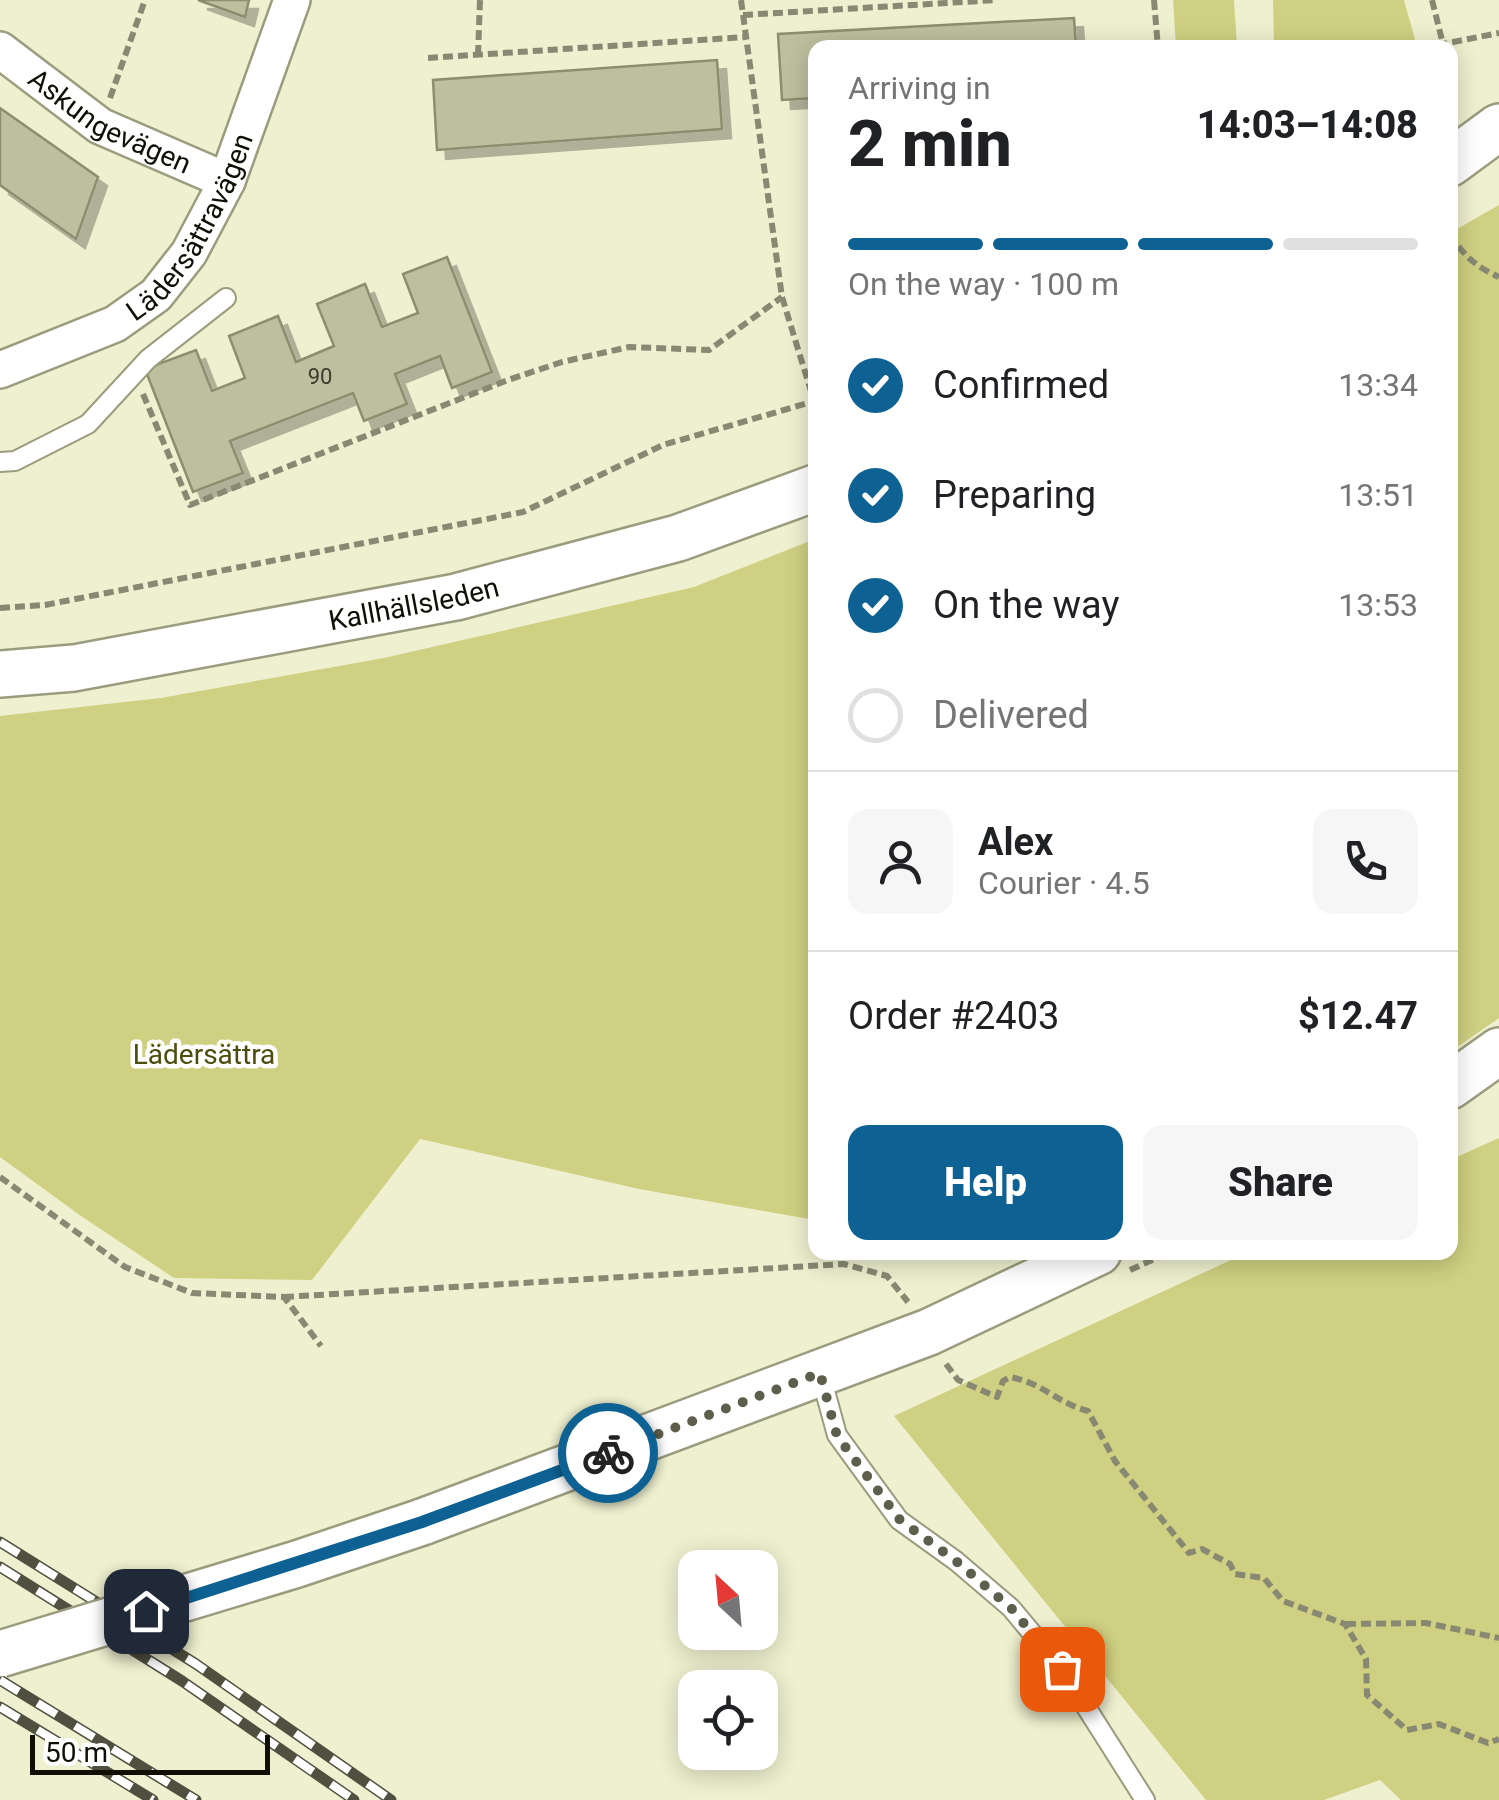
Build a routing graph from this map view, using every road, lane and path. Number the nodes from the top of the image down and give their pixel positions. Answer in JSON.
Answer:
{"nodes":[{"id":1,"x":145,"y":0,"type":"edge"},
{"id":2,"x":292,"y":0,"type":"edge"},
{"id":3,"x":480,"y":0,"type":"edge"},
{"id":4,"x":741,"y":0,"type":"edge"},
{"id":5,"x":997,"y":0,"type":"edge"},
{"id":6,"x":1154,"y":0,"type":"edge"},
{"id":7,"x":1432,"y":0,"type":"edge"},
{"id":8,"x":743,"y":15,"type":"junction"},
{"id":9,"x":1499,"y":33,"type":"edge"},
{"id":10,"x":746,"y":37,"type":"junction"},
{"id":11,"x":1157,"y":40,"type":"edge"},
{"id":12,"x":1440,"y":40,"type":"edge"},
{"id":13,"x":1458,"y":42,"type":"edge"},
{"id":14,"x":0,"y":50,"type":"edge"},
{"id":15,"x":478,"y":54,"type":"junction"},
{"id":16,"x":428,"y":58,"type":"dead end"},
{"id":17,"x":100,"y":126,"type":"junction"},
{"id":18,"x":1499,"y":126,"type":"edge"},
{"id":19,"x":1458,"y":157,"type":"edge"},
{"id":20,"x":1499,"y":158,"type":"edge"},
{"id":21,"x":1458,"y":181,"type":"edge"},
{"id":22,"x":226,"y":182,"type":"junction"},
{"id":23,"x":1458,"y":246,"type":"edge"},
{"id":24,"x":1499,"y":276,"type":"edge"},
{"id":25,"x":782,"y":297,"type":"junction"},
{"id":26,"x":226,"y":298,"type":"dead end"},
{"id":27,"x":0,"y":370,"type":"edge"},
{"id":28,"x":135,"y":373,"type":"junction"},
{"id":29,"x":808,"y":379,"type":"edge"},
{"id":30,"x":808,"y":403,"type":"edge"},
{"id":31,"x":0,"y":462,"type":"edge"},
{"id":32,"x":808,"y":491,"type":"edge"},
{"id":33,"x":0,"y":608,"type":"edge"},
{"id":34,"x":0,"y":674,"type":"edge"},
{"id":35,"x":1499,"y":1051,"type":"edge"},
{"id":36,"x":1458,"y":1080,"type":"edge"},
{"id":37,"x":0,"y":1177,"type":"edge"},
{"id":38,"x":1084,"y":1260,"type":"edge"},
{"id":39,"x":284,"y":1297,"type":"junction"},
{"id":40,"x":934,"y":1344,"type":"junction"},
{"id":41,"x":321,"y":1346,"type":"dead end"},
{"id":42,"x":820,"y":1373,"type":"junction"},
{"id":43,"x":1345,"y":1624,"type":"junction"},
{"id":44,"x":1499,"y":1638,"type":"edge"},
{"id":45,"x":0,"y":1654,"type":"edge"},
{"id":46,"x":1499,"y":1739,"type":"edge"},
{"id":47,"x":1145,"y":1800,"type":"edge"}],
"edges":[{"from":1,"to":17,"type":"path"},
{"from":2,"to":22,"type":"street","name":"Lädersättravägen"},
{"from":3,"to":15,"type":"path"},
{"from":4,"to":8,"type":"path"},
{"from":5,"to":8,"type":"path"},
{"from":6,"to":11,"type":"path"},
{"from":7,"to":12,"type":"path"},
{"from":8,"to":10,"type":"path"},
{"from":9,"to":13,"type":"path"},
{"from":10,"to":15,"type":"path"},
{"from":10,"to":25,"type":"path"},
{"from":14,"to":17,"type":"street","name":"Askungevägen"},
{"from":15,"to":16,"type":"path"},
{"from":17,"to":22,"type":"street","name":"Askungevägen"},
{"from":18,"to":19,"type":"street"},
{"from":20,"to":21,"type":"street"},
{"from":22,"to":27,"type":"street","name":"Lädersättravägen"},
{"from":23,"to":24,"type":"path"},
{"from":25,"to":28,"type":"path"},
{"from":25,"to":29,"type":"path"},
{"from":26,"to":28,"type":"lane"},
{"from":28,"to":31,"type":"lane"},
{"from":30,"to":33,"type":"path"},
{"from":32,"to":34,"type":"street","name":"Kallhällsleden"},
{"from":35,"to":36,"type":"street"},
{"from":37,"to":39,"type":"path"},
{"from":38,"to":40,"type":"street"},
{"from":39,"to":40,"type":"path"},
{"from":39,"to":41,"type":"path"},
{"from":40,"to":42,"type":"street"},
{"from":40,"to":43,"type":"path"},
{"from":42,"to":45,"type":"street","bridge":true},
{"from":42,"to":47,"type":"lane"},
{"from":43,"to":44,"type":"path"},
{"from":43,"to":46,"type":"path"}]}
